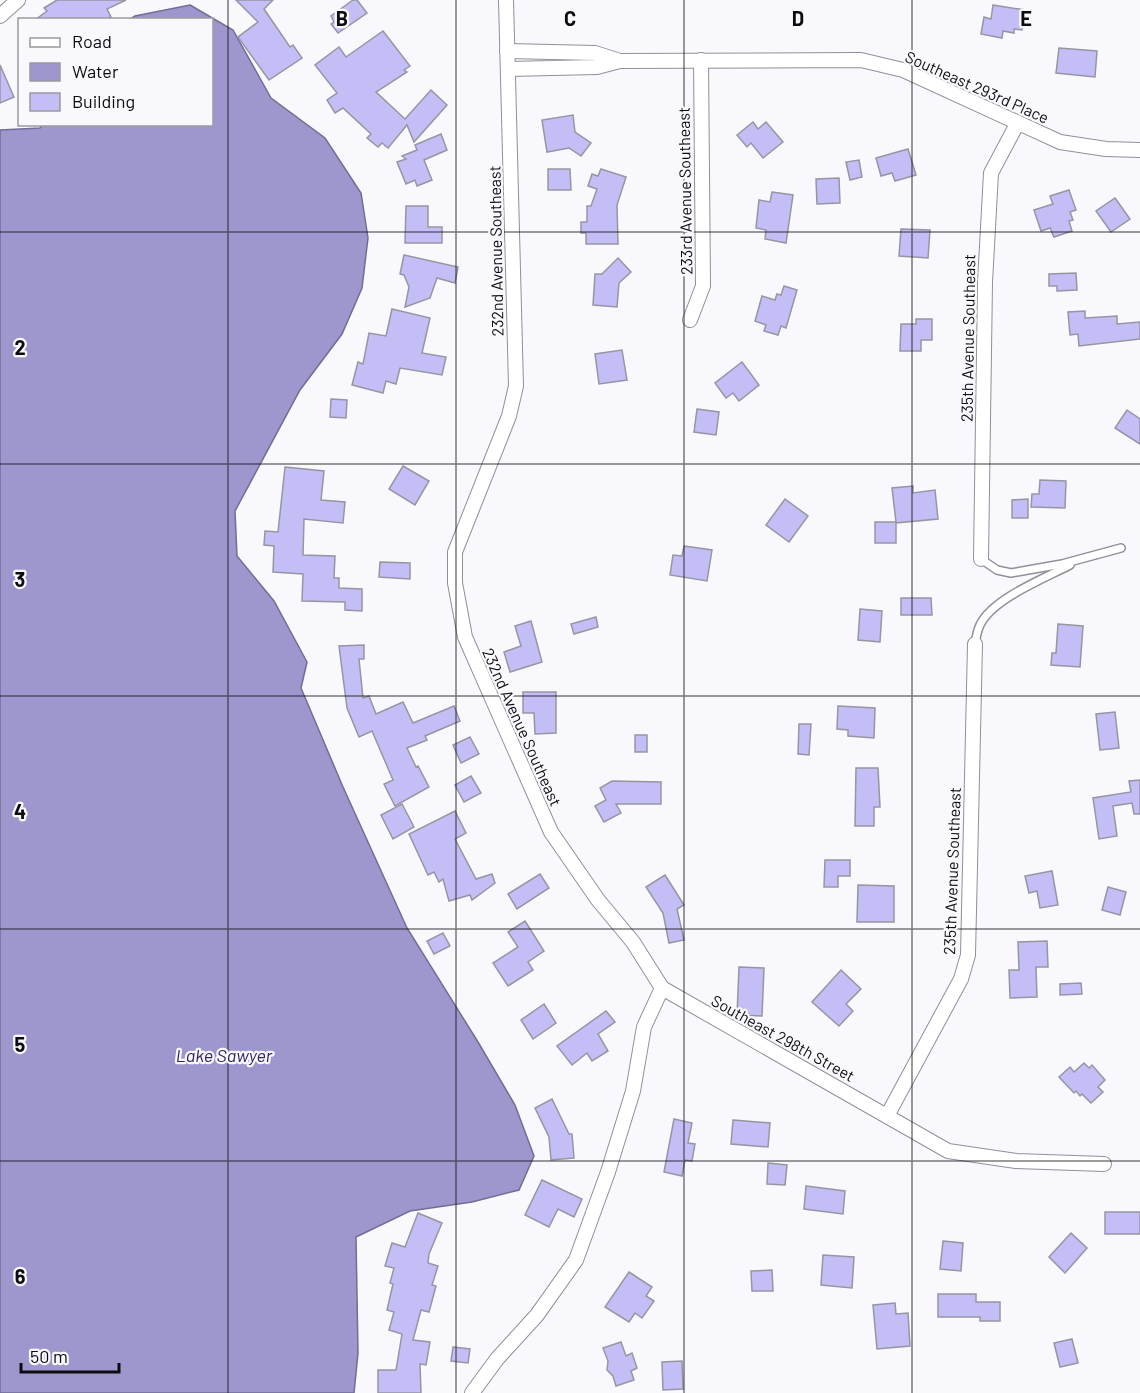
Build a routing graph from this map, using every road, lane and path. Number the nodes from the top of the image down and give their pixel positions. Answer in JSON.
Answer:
{"nodes":[{"id":1,"x":18,"y":0,"type":"edge"},
{"id":2,"x":506,"y":0,"type":"edge"},
{"id":3,"x":0,"y":16,"type":"edge"},
{"id":4,"x":507,"y":51,"type":"junction"},
{"id":5,"x":620,"y":60,"type":"junction"},
{"id":6,"x":700,"y":60,"type":"junction"},
{"id":7,"x":508,"y":69,"type":"junction"},
{"id":8,"x":1017,"y":124,"type":"junction"},
{"id":9,"x":1140,"y":150,"type":"edge"},
{"id":10,"x":690,"y":320,"type":"dead end"},
{"id":11,"x":1121,"y":548,"type":"dead end"},
{"id":12,"x":1083,"y":558,"type":"junction"},
{"id":13,"x":981,"y":559,"type":"joint"},
{"id":14,"x":975,"y":644,"type":"joint"},
{"id":15,"x":662,"y":988,"type":"junction"},
{"id":16,"x":888,"y":1116,"type":"junction"},
{"id":17,"x":1104,"y":1164,"type":"dead end"},
{"id":18,"x":472,"y":1393,"type":"edge"}],
"edges":[{"from":1,"to":3,"type":"street"},
{"from":2,"to":4,"type":"street","name":"232nd Avenue Southeast"},
{"from":4,"to":5,"type":"street","name":"Southeast 293rd Place"},
{"from":4,"to":7,"type":"street","name":"232nd Avenue Southeast"},
{"from":5,"to":6,"type":"street","name":"Southeast 293rd Place"},
{"from":5,"to":7,"type":"street","name":"Southeast 293rd Place"},
{"from":6,"to":8,"type":"street","name":"Southeast 293rd Place"},
{"from":6,"to":10,"type":"street","name":"233rd Avenue Southeast"},
{"from":7,"to":15,"type":"street","name":"232nd Avenue Southeast"},
{"from":8,"to":9,"type":"street","name":"Southeast 293rd Place"},
{"from":8,"to":13,"type":"street","name":"235th Avenue Southeast"},
{"from":11,"to":12,"type":"lane"},
{"from":12,"to":13,"type":"lane"},
{"from":12,"to":14,"type":"lane"},
{"from":14,"to":16,"type":"street","name":"235th Avenue Southeast"},
{"from":15,"to":16,"type":"street","name":"Southeast 298th Street"},
{"from":15,"to":18,"type":"street"},
{"from":16,"to":17,"type":"street","name":"Southeast 298th Street"}]}
